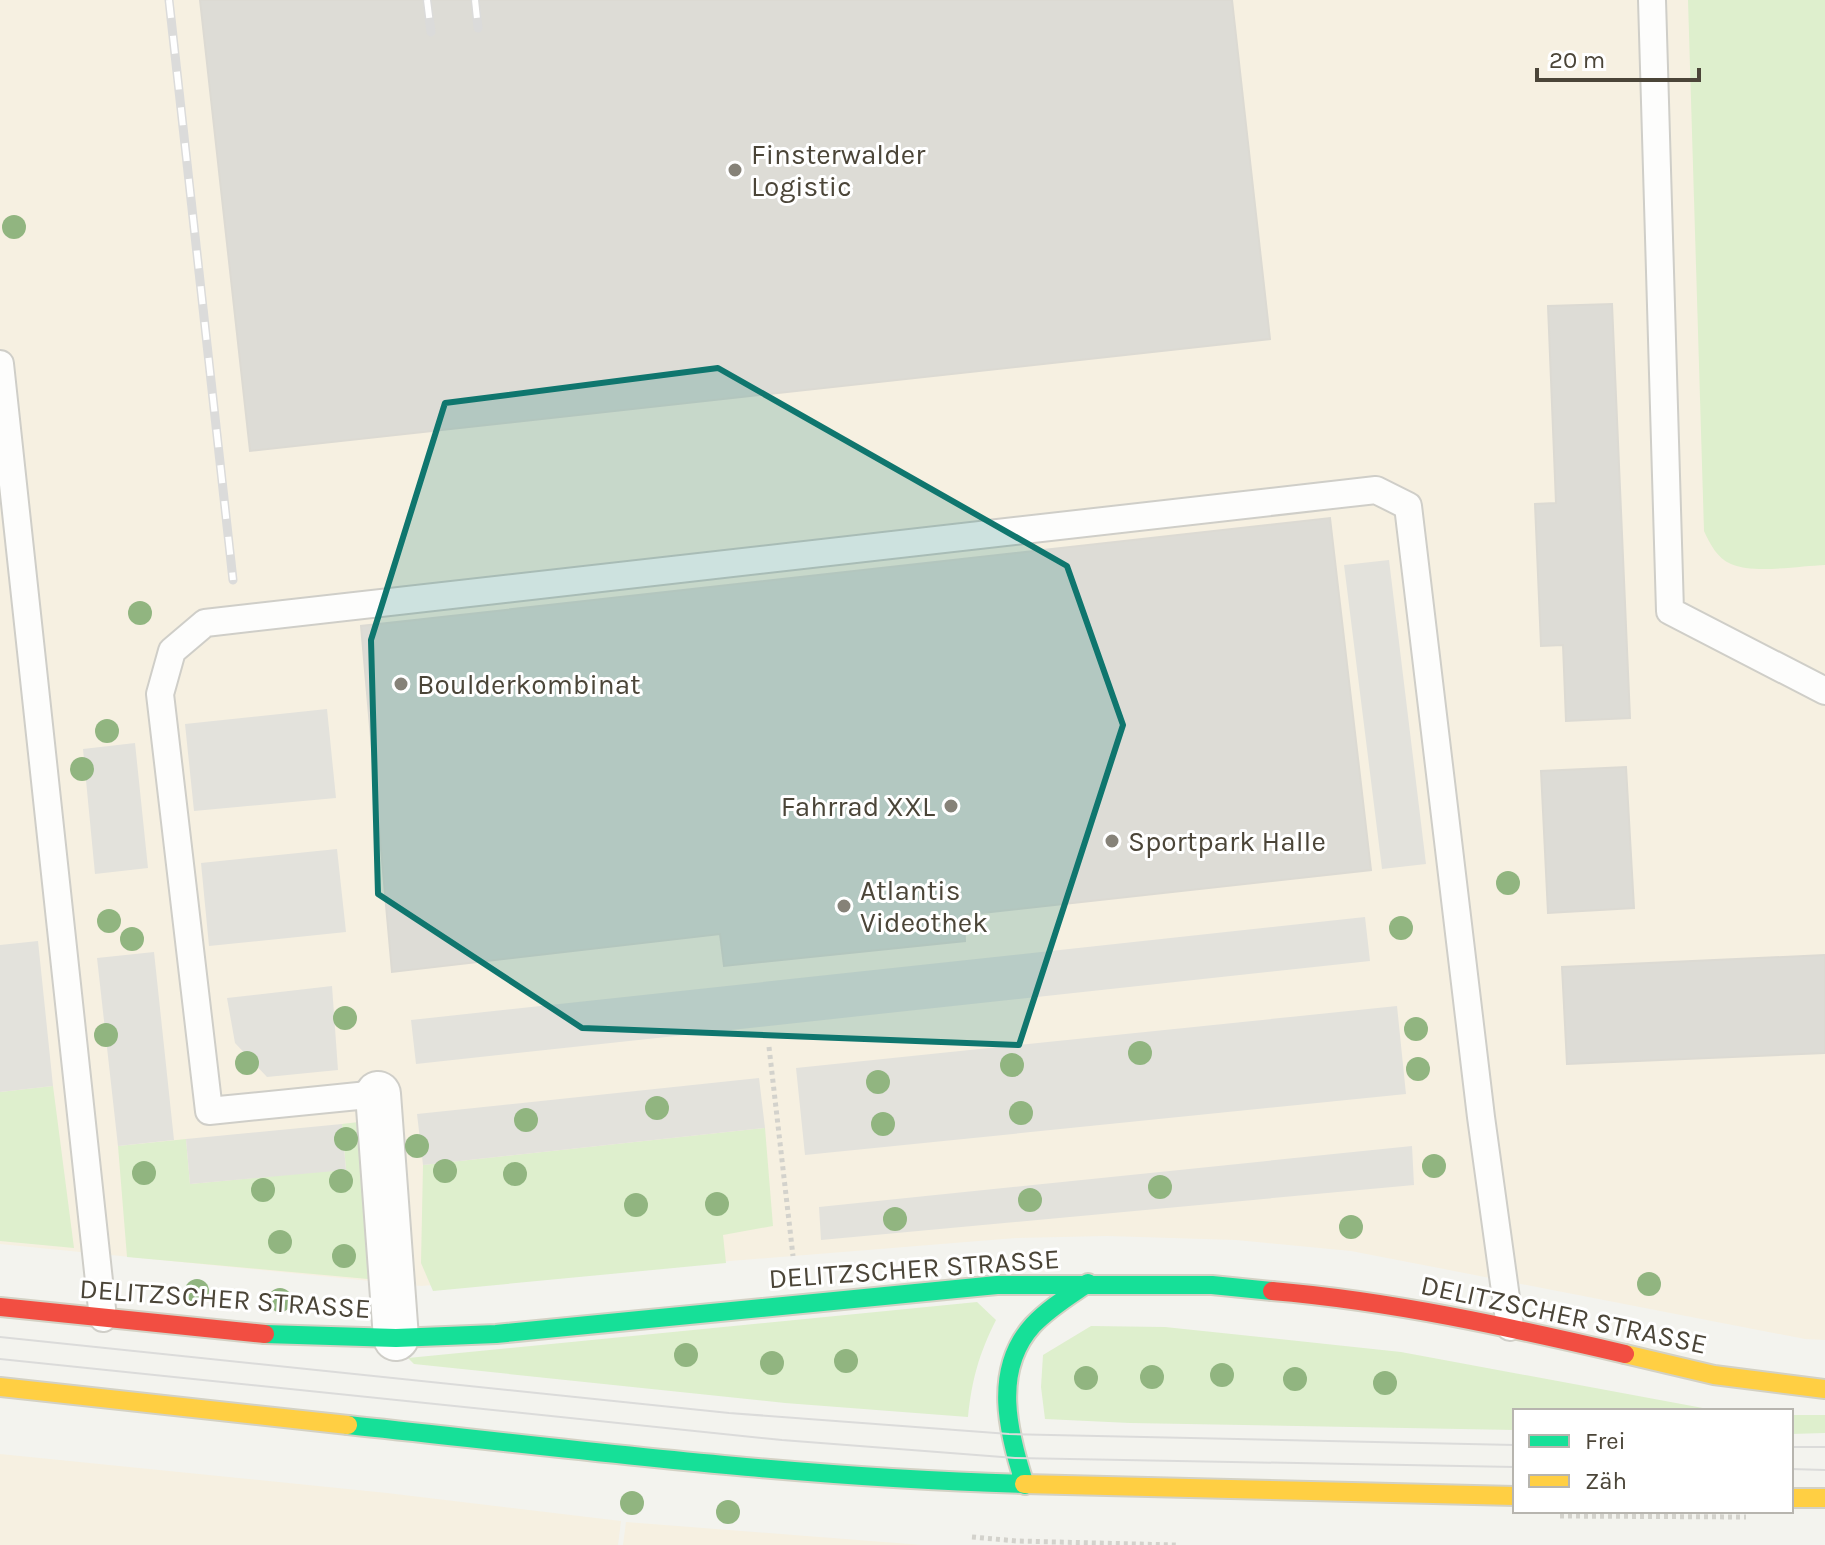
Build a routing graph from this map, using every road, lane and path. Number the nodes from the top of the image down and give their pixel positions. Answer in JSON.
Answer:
{"nodes":[{"id":1,"x":1652,"y":0,"type":"edge"},
{"id":2,"x":0,"y":364,"type":"edge"},
{"id":3,"x":1825,"y":691,"type":"edge"},
{"id":4,"x":769,"y":1047,"type":"dead end"},
{"id":5,"x":378,"y":1094,"type":"joint"},
{"id":6,"x":1088,"y":1283,"type":"junction"},
{"id":7,"x":799,"y":1304,"type":"junction"},
{"id":8,"x":0,"y":1307,"type":"edge"},
{"id":9,"x":103,"y":1318,"type":"junction"},
{"id":10,"x":1510,"y":1327,"type":"junction"},
{"id":11,"x":396,"y":1338,"type":"junction"},
{"id":12,"x":0,"y":1387,"type":"edge"},
{"id":13,"x":1825,"y":1389,"type":"edge"},
{"id":14,"x":1025,"y":1485,"type":"junction"},
{"id":15,"x":1513,"y":1496,"type":"edge"},
{"id":16,"x":1793,"y":1498,"type":"edge"},
{"id":17,"x":1825,"y":1498,"type":"edge"}],
"edges":[{"from":1,"to":3,"type":"lane"},
{"from":2,"to":9,"type":"lane"},
{"from":4,"to":7,"type":"path"},
{"from":5,"to":10,"type":"lane"},
{"from":5,"to":11,"type":"street"},
{"from":6,"to":7,"type":"main road","name":"DELITZSCHER STRASSE"},
{"from":6,"to":10,"type":"main road","name":"DELITZSCHER STRASSE"},
{"from":6,"to":14,"type":"main road"},
{"from":7,"to":11,"type":"main road","name":"DELITZSCHER STRASSE"},
{"from":8,"to":9,"type":"main road","name":"DELITZSCHER STRASSE"},
{"from":9,"to":11,"type":"main road","name":"DELITZSCHER STRASSE"},
{"from":10,"to":13,"type":"main road","name":"DELITZSCHER STRASSE"},
{"from":12,"to":14,"type":"main road"},
{"from":14,"to":15,"type":"main road"},
{"from":16,"to":17,"type":"main road"}]}
